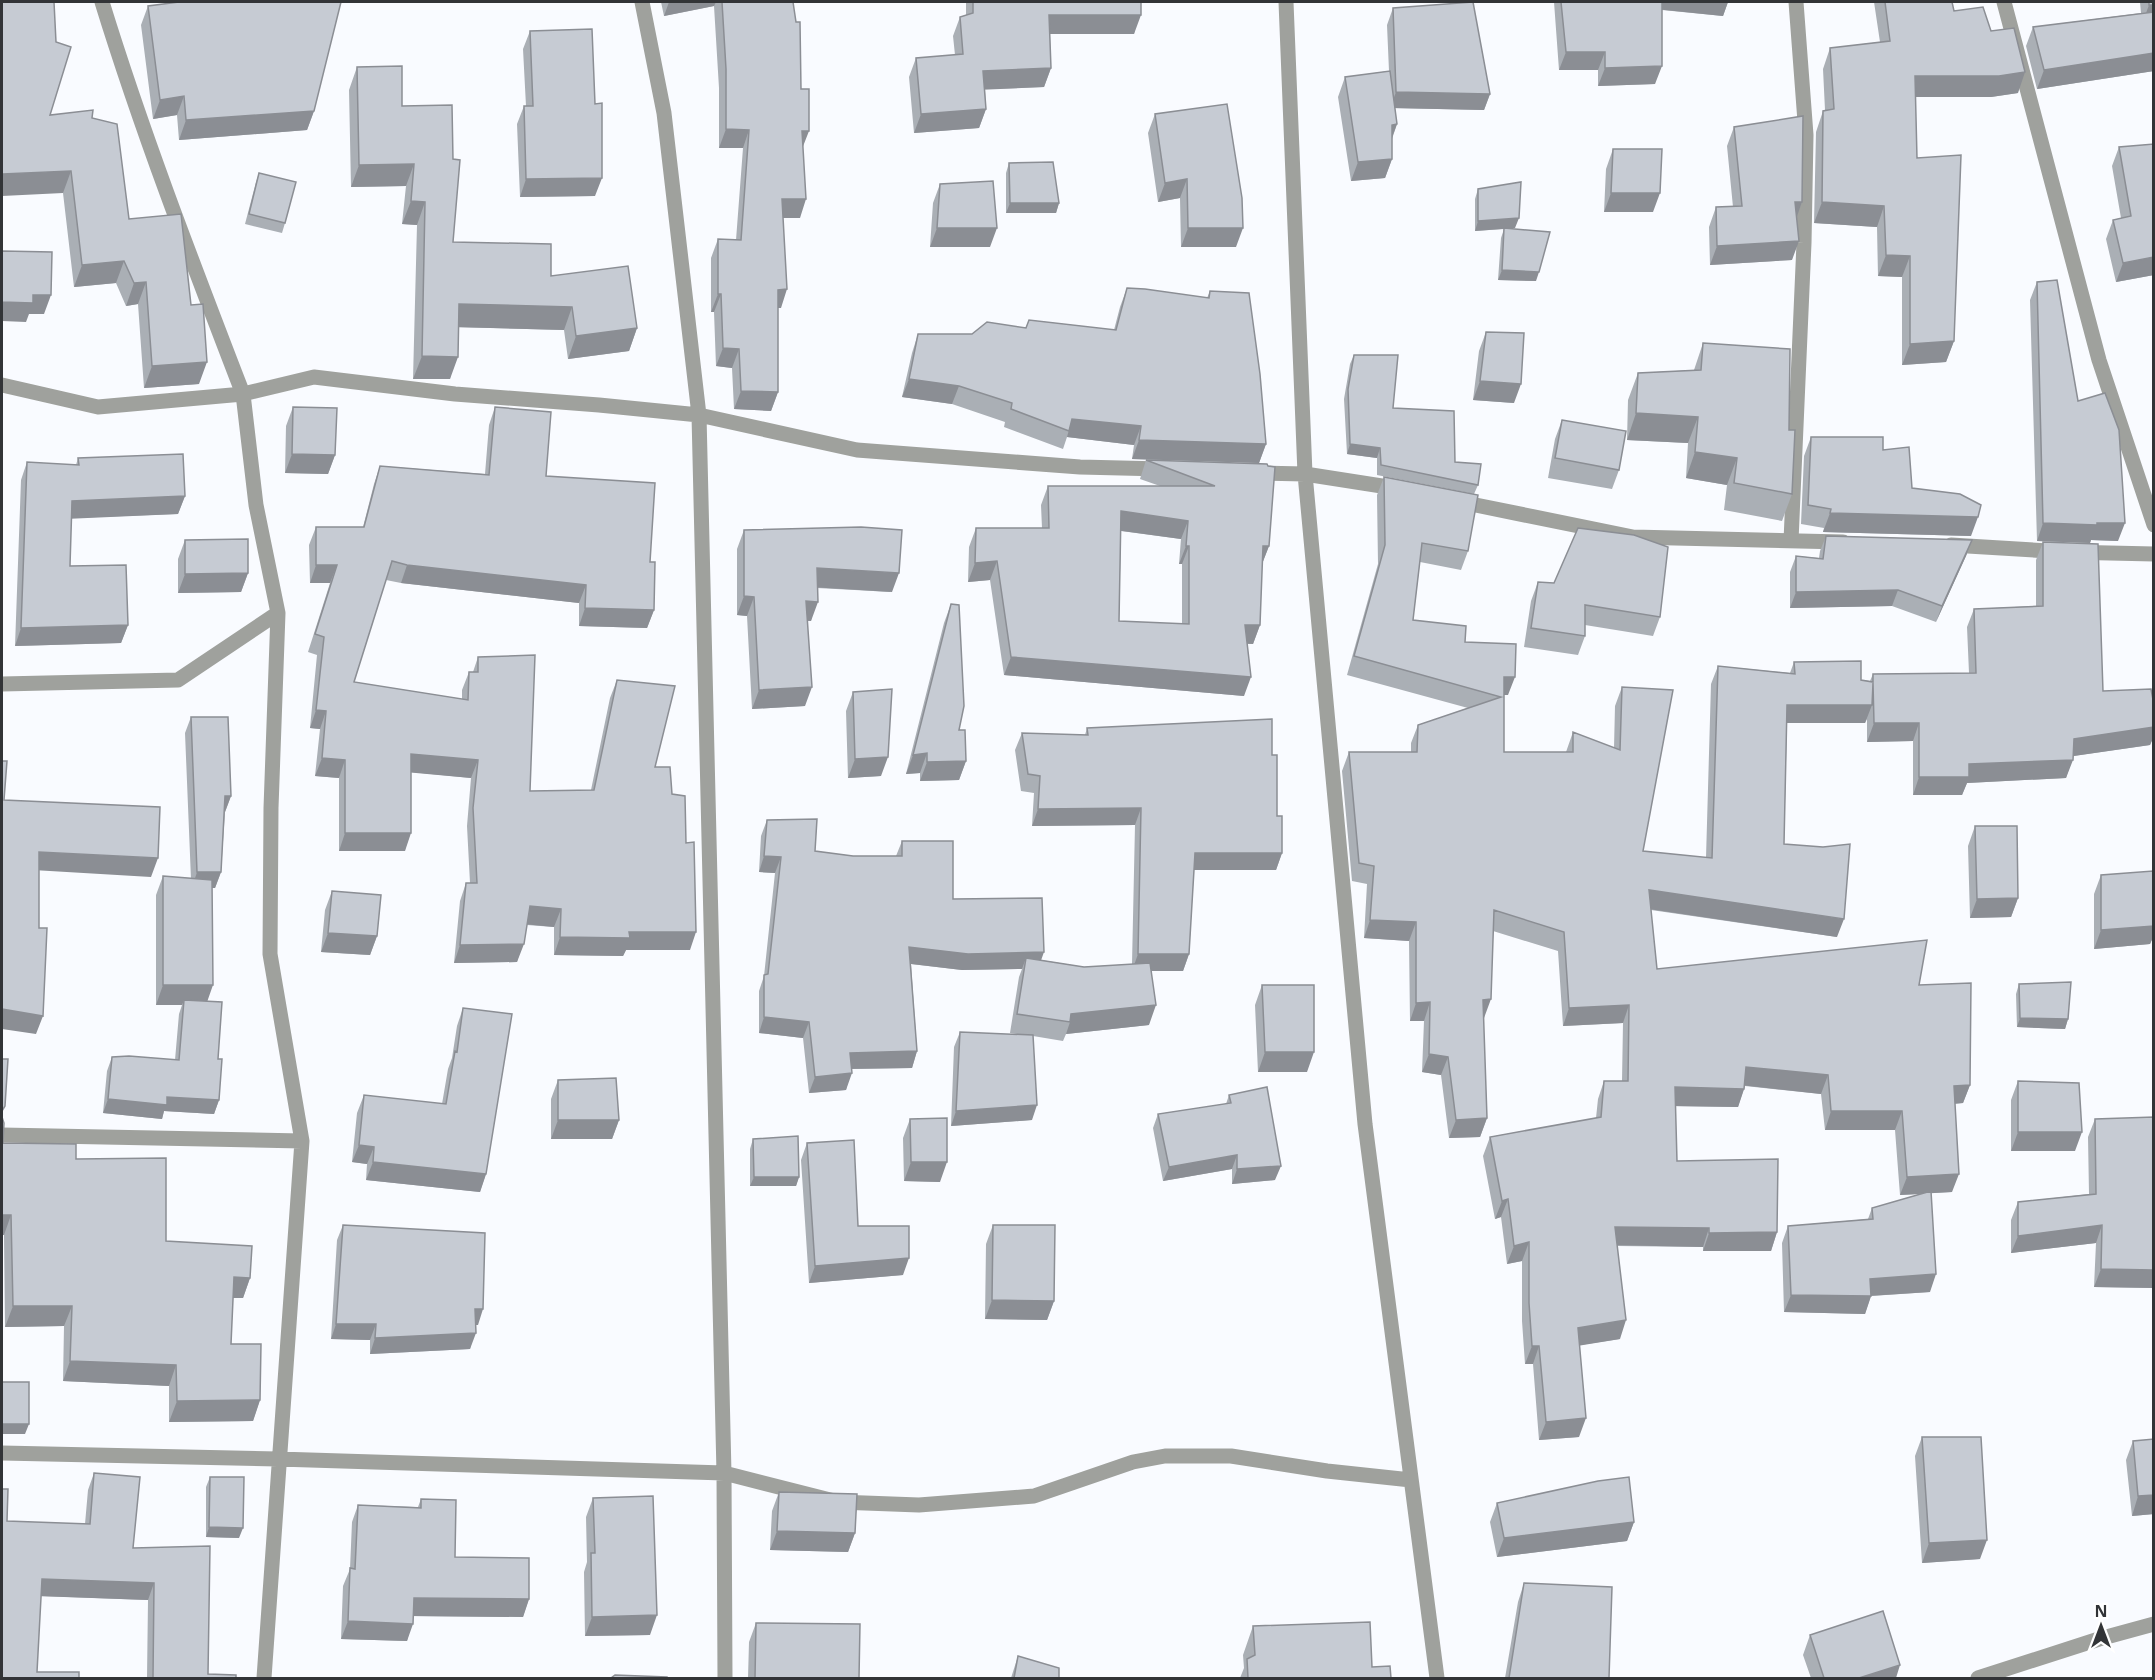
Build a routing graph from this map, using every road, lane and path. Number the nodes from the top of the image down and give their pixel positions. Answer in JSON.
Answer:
{"nodes":[{"id":1,"x":102,"y":2,"type":"edge"},
{"id":2,"x":642,"y":2,"type":"edge"},
{"id":3,"x":1286,"y":2,"type":"edge"},
{"id":4,"x":1796,"y":2,"type":"edge"},
{"id":5,"x":2004,"y":2,"type":"edge"},
{"id":6,"x":2,"y":385,"type":"edge"},
{"id":7,"x":243,"y":394,"type":"junction"},
{"id":8,"x":699,"y":416,"type":"junction"},
{"id":9,"x":1174,"y":470,"type":"edge"},
{"id":10,"x":1245,"y":472,"type":"edge"},
{"id":11,"x":1305,"y":474,"type":"junction"},
{"id":12,"x":1414,"y":492,"type":"edge"},
{"id":13,"x":1437,"y":497,"type":"edge"},
{"id":14,"x":2154,"y":525,"type":"edge"},
{"id":15,"x":1791,"y":541,"type":"junction"},
{"id":16,"x":1860,"y":543,"type":"edge"},
{"id":17,"x":1940,"y":544,"type":"edge"},
{"id":18,"x":2154,"y":554,"type":"edge"},
{"id":19,"x":278,"y":613,"type":"junction"},
{"id":20,"x":2,"y":684,"type":"edge"},
{"id":21,"x":2,"y":1135,"type":"edge"},
{"id":22,"x":302,"y":1142,"type":"junction"},
{"id":23,"x":2,"y":1453,"type":"edge"},
{"id":24,"x":278,"y":1459,"type":"junction"},
{"id":25,"x":724,"y":1473,"type":"junction"},
{"id":26,"x":1411,"y":1480,"type":"junction"},
{"id":27,"x":2154,"y":1624,"type":"edge"},
{"id":28,"x":264,"y":1678,"type":"edge"},
{"id":29,"x":724,"y":1678,"type":"edge"},
{"id":30,"x":1437,"y":1678,"type":"edge"},
{"id":31,"x":1978,"y":1678,"type":"edge"}],
"edges":[{"from":1,"to":7,"type":"street"},
{"from":2,"to":8,"type":"street"},
{"from":3,"to":11,"type":"street"},
{"from":4,"to":15,"type":"street"},
{"from":5,"to":14,"type":"street"},
{"from":6,"to":7,"type":"street"},
{"from":7,"to":8,"type":"street"},
{"from":7,"to":19,"type":"street"},
{"from":8,"to":9,"type":"street"},
{"from":8,"to":25,"type":"street"},
{"from":10,"to":11,"type":"street"},
{"from":11,"to":12,"type":"street"},
{"from":11,"to":26,"type":"street"},
{"from":13,"to":15,"type":"street"},
{"from":15,"to":16,"type":"street"},
{"from":17,"to":18,"type":"street"},
{"from":19,"to":20,"type":"street"},
{"from":19,"to":22,"type":"street"},
{"from":21,"to":22,"type":"street"},
{"from":22,"to":24,"type":"street"},
{"from":23,"to":24,"type":"street"},
{"from":24,"to":25,"type":"street"},
{"from":24,"to":28,"type":"street"},
{"from":25,"to":26,"type":"street"},
{"from":25,"to":29,"type":"street"},
{"from":26,"to":30,"type":"street"},
{"from":27,"to":31,"type":"street"}]}
